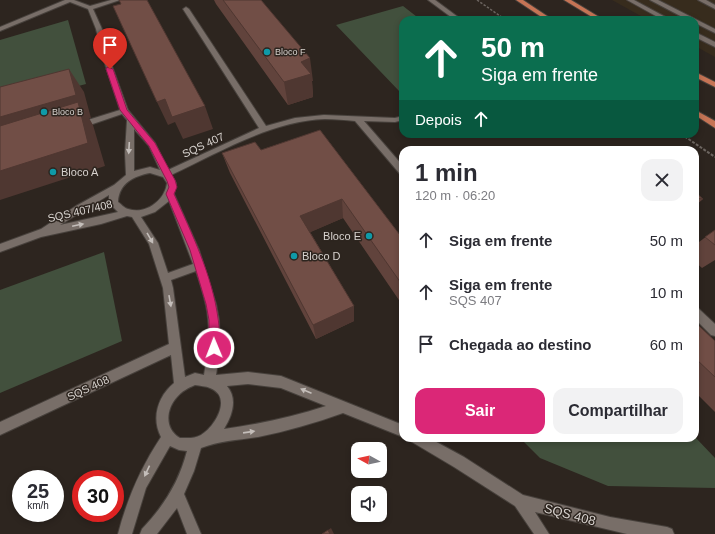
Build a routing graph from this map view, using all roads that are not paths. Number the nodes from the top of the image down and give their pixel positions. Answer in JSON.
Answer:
{"nodes":[{"id":1,"x":70,"y":0,"type":"edge"},
{"id":2,"x":117,"y":0,"type":"edge"},
{"id":3,"x":431,"y":0,"type":"edge"},
{"id":4,"x":519,"y":0,"type":"edge"},
{"id":5,"x":567,"y":0,"type":"edge"},
{"id":6,"x":630,"y":0,"type":"edge"},
{"id":7,"x":652,"y":0,"type":"edge"},
{"id":8,"x":701,"y":0,"type":"edge"},
{"id":9,"x":715,"y":7,"type":"edge"},
{"id":10,"x":90,"y":8,"type":"junction"},
{"id":11,"x":186,"y":9,"type":"dead end"},
{"id":12,"x":453,"y":16,"type":"edge"},
{"id":13,"x":544,"y":16,"type":"edge"},
{"id":14,"x":594,"y":16,"type":"edge"},
{"id":15,"x":660,"y":16,"type":"edge"},
{"id":16,"x":686,"y":16,"type":"edge"},
{"id":17,"x":699,"y":23,"type":"edge"},
{"id":18,"x":0,"y":28,"type":"edge"},
{"id":19,"x":715,"y":31,"type":"edge"},
{"id":20,"x":699,"y":36,"type":"edge"},
{"id":21,"x":715,"y":44,"type":"edge"},
{"id":22,"x":699,"y":76,"type":"edge"},
{"id":23,"x":715,"y":85,"type":"edge"},
{"id":24,"x":124,"y":110,"type":"junction"},
{"id":25,"x":699,"y":115,"type":"edge"},
{"id":26,"x":357,"y":118,"type":"junction"},
{"id":27,"x":399,"y":119,"type":"edge"},
{"id":28,"x":131,"y":120,"type":"junction"},
{"id":29,"x":715,"y":125,"type":"edge"},
{"id":30,"x":73,"y":127,"type":"edge"},
{"id":31,"x":264,"y":129,"type":"junction"},
{"id":32,"x":399,"y":167,"type":"edge"},
{"id":33,"x":166,"y":174,"type":"junction"},
{"id":34,"x":130,"y":176,"type":"junction"},
{"id":35,"x":115,"y":188,"type":"junction"},
{"id":36,"x":170,"y":194,"type":"junction"},
{"id":37,"x":130,"y":213,"type":"junction"},
{"id":38,"x":40,"y":233,"type":"junction"},
{"id":39,"x":0,"y":248,"type":"edge"},
{"id":40,"x":199,"y":266,"type":"junction"},
{"id":41,"x":165,"y":278,"type":"junction"},
{"id":42,"x":699,"y":316,"type":"edge"},
{"id":43,"x":715,"y":331,"type":"edge"},
{"id":44,"x":175,"y":347,"type":"junction"},
{"id":45,"x":210,"y":380,"type":"junction"},
{"id":46,"x":180,"y":385,"type":"junction"},
{"id":47,"x":342,"y":407,"type":"junction"},
{"id":48,"x":0,"y":429,"type":"edge"},
{"id":49,"x":399,"y":429,"type":"edge"},
{"id":50,"x":168,"y":438,"type":"junction"},
{"id":51,"x":210,"y":438,"type":"junction"},
{"id":52,"x":423,"y":442,"type":"edge"},
{"id":53,"x":195,"y":445,"type":"junction"},
{"id":54,"x":178,"y":495,"type":"junction"},
{"id":55,"x":520,"y":501,"type":"junction"},
{"id":56,"x":125,"y":534,"type":"edge"},
{"id":57,"x":147,"y":534,"type":"edge"},
{"id":58,"x":194,"y":534,"type":"edge"},
{"id":59,"x":542,"y":534,"type":"edge"},
{"id":60,"x":666,"y":534,"type":"edge"}],
"edges":[{"from":1,"to":10,"type":"street"},
{"from":1,"to":18,"type":"street"},
{"from":2,"to":10,"type":"street"},
{"from":3,"to":12,"type":"street"},
{"from":4,"to":13,"type":"main road"},
{"from":5,"to":14,"type":"main road"},
{"from":6,"to":15,"type":"street"},
{"from":7,"to":16,"type":"street"},
{"from":8,"to":9,"type":"street"},
{"from":10,"to":24,"type":"street"},
{"from":11,"to":31,"type":"street"},
{"from":17,"to":19,"type":"street"},
{"from":20,"to":21,"type":"street"},
{"from":22,"to":23,"type":"main road"},
{"from":24,"to":28,"type":"street"},
{"from":24,"to":30,"type":"street"},
{"from":25,"to":29,"type":"main road"},
{"from":26,"to":27,"type":"street","name":"SQS 407"},
{"from":26,"to":31,"type":"street","name":"SQS 407"},
{"from":26,"to":32,"type":"street"},
{"from":28,"to":33,"type":"street"},
{"from":28,"to":34,"type":"street","one_way":true},
{"from":31,"to":33,"type":"street","name":"SQS 407"},
{"from":33,"to":34,"type":"street"},
{"from":33,"to":36,"type":"street"},
{"from":34,"to":35,"type":"street"},
{"from":35,"to":37,"type":"street"},
{"from":35,"to":38,"type":"street","name":"SQS 407/408"},
{"from":36,"to":37,"type":"street"},
{"from":36,"to":40,"type":"street"},
{"from":38,"to":37,"type":"street","name":"SQS 407/408","one_way":true},
{"from":37,"to":41,"type":"street","one_way":true},
{"from":38,"to":39,"type":"street","name":"SQS 407/408"},
{"from":40,"to":41,"type":"street"},
{"from":40,"to":45,"type":"street"},
{"from":41,"to":44,"type":"street","one_way":true},
{"from":42,"to":43,"type":"street"},
{"from":44,"to":46,"type":"street"},
{"from":44,"to":48,"type":"street","name":"SQS 408"},
{"from":45,"to":46,"type":"street"},
{"from":47,"to":45,"type":"street","one_way":true},
{"from":45,"to":51,"type":"street"},
{"from":46,"to":50,"type":"street"},
{"from":47,"to":49,"type":"street"},
{"from":51,"to":47,"type":"street","one_way":true},
{"from":50,"to":53,"type":"street"},
{"from":50,"to":56,"type":"street","one_way":true},
{"from":51,"to":53,"type":"street"},
{"from":52,"to":55,"type":"street","name":"SQS 408"},
{"from":53,"to":54,"type":"street"},
{"from":54,"to":57,"type":"street"},
{"from":54,"to":58,"type":"street"},
{"from":55,"to":59,"type":"street","name":"SQS 408"},
{"from":55,"to":60,"type":"street","name":"SQS 408"}]}
